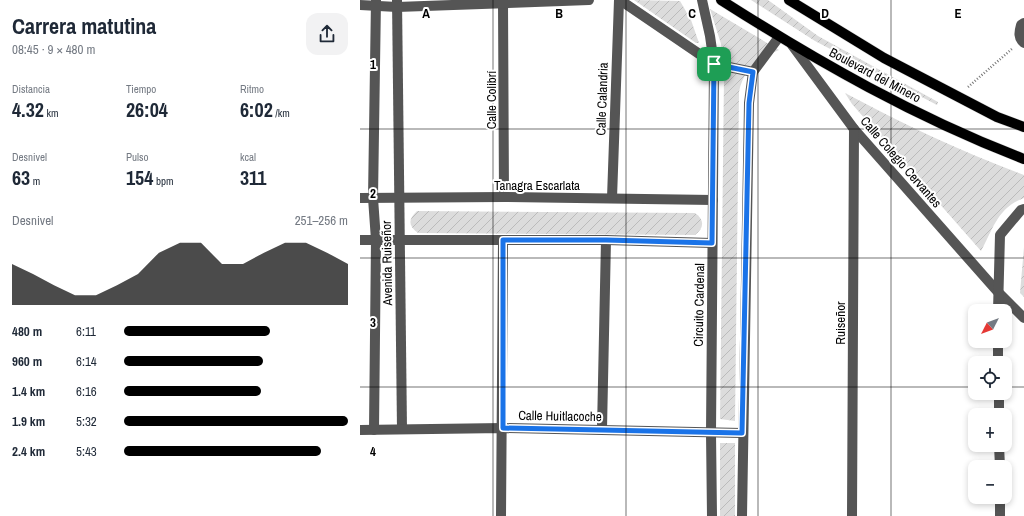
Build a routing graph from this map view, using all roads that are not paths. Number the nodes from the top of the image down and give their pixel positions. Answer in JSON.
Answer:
{"nodes":[{"id":1,"x":588,"y":0,"type":"edge"},
{"id":2,"x":619,"y":0,"type":"edge"},
{"id":3,"x":702,"y":0,"type":"edge"},
{"id":4,"x":721,"y":0,"type":"edge"},
{"id":5,"x":789,"y":0,"type":"edge"},
{"id":6,"x":376,"y":3,"type":"edge"},
{"id":7,"x":397,"y":3,"type":"edge"},
{"id":8,"x":503,"y":3,"type":"junction"},
{"id":9,"x":360,"y":5,"type":"edge"},
{"id":10,"x":1024,"y":23,"type":"edge"},
{"id":11,"x":779,"y":37,"type":"junction"},
{"id":12,"x":1022,"y":42,"type":"edge"},
{"id":13,"x":792,"y":45,"type":"junction"},
{"id":14,"x":714,"y":64,"type":"junction"},
{"id":15,"x":753,"y":72,"type":"junction"},
{"id":16,"x":1024,"y":127,"type":"edge"},
{"id":17,"x":854,"y":130,"type":"junction"},
{"id":18,"x":1024,"y":159,"type":"edge"},
{"id":19,"x":504,"y":197,"type":"junction"},
{"id":20,"x":360,"y":198,"type":"edge"},
{"id":21,"x":373,"y":198,"type":"junction"},
{"id":22,"x":399,"y":198,"type":"junction"},
{"id":23,"x":612,"y":198,"type":"junction"},
{"id":24,"x":713,"y":200,"type":"junction"},
{"id":25,"x":1024,"y":209,"type":"edge"},
{"id":26,"x":400,"y":239,"type":"junction"},
{"id":27,"x":360,"y":240,"type":"edge"},
{"id":28,"x":376,"y":240,"type":"junction"},
{"id":29,"x":503,"y":240,"type":"junction"},
{"id":30,"x":606,"y":240,"type":"junction"},
{"id":31,"x":712,"y":243,"type":"junction"},
{"id":32,"x":997,"y":291,"type":"junction"},
{"id":33,"x":998,"y":304,"type":"edge"},
{"id":34,"x":1024,"y":318,"type":"edge"},
{"id":35,"x":503,"y":428,"type":"junction"},
{"id":36,"x":402,"y":429,"type":"junction"},
{"id":37,"x":602,"y":429,"type":"junction"},
{"id":38,"x":360,"y":430,"type":"edge"},
{"id":39,"x":374,"y":430,"type":"junction"},
{"id":40,"x":711,"y":433,"type":"junction"},
{"id":41,"x":742,"y":433,"type":"junction"},
{"id":42,"x":1000,"y":504,"type":"edge"},
{"id":43,"x":501,"y":516,"type":"edge"},
{"id":44,"x":712,"y":516,"type":"edge"},
{"id":45,"x":742,"y":516,"type":"edge"},
{"id":46,"x":852,"y":516,"type":"edge"},
{"id":47,"x":1000,"y":516,"type":"edge"}],
"edges":[{"from":1,"to":8,"type":"street"},
{"from":2,"to":14,"type":"street"},
{"from":2,"to":23,"type":"street","name":"Calle Calandria"},
{"from":3,"to":14,"type":"street","name":"Circuito Cardenal"},
{"from":4,"to":11,"type":"main road","name":"Boulevard del Minero"},
{"from":5,"to":16,"type":"main road","name":"Boulevard del Minero"},
{"from":6,"to":7,"type":"street"},
{"from":6,"to":9,"type":"street"},
{"from":6,"to":21,"type":"street","name":"Avenida Ruiseñor"},
{"from":7,"to":8,"type":"street"},
{"from":7,"to":22,"type":"street","name":"Avenida Ruiseñor"},
{"from":8,"to":19,"type":"street","name":"Calle Colibrí"},
{"from":10,"to":12,"type":"street"},
{"from":11,"to":13,"type":"main road","name":"Boulevard del Minero"},
{"from":11,"to":15,"type":"street"},
{"from":13,"to":17,"type":"street","name":"Calle Colegio Cervantes"},
{"from":13,"to":18,"type":"main road","name":"Boulevard del Minero"},
{"from":14,"to":15,"type":"street"},
{"from":14,"to":24,"type":"street","name":"Circuito Cardenal"},
{"from":15,"to":41,"type":"street"},
{"from":17,"to":32,"type":"street","name":"Calle Colegio Cervantes"},
{"from":17,"to":46,"type":"street","name":"Ruiseñor"},
{"from":19,"to":22,"type":"street","name":"Tanagra Escarlata"},
{"from":19,"to":23,"type":"street","name":"Tanagra Escarlata"},
{"from":20,"to":21,"type":"street","name":"Tanagra Escarlata"},
{"from":21,"to":22,"type":"street","name":"Tanagra Escarlata"},
{"from":21,"to":28,"type":"street","name":"Avenida Ruiseñor"},
{"from":22,"to":26,"type":"street","name":"Avenida Ruiseñor"},
{"from":23,"to":24,"type":"street","name":"Tanagra Escarlata"},
{"from":24,"to":31,"type":"street","name":"Circuito Cardenal"},
{"from":25,"to":32,"type":"street"},
{"from":26,"to":28,"type":"street"},
{"from":26,"to":29,"type":"street"},
{"from":26,"to":36,"type":"street","name":"Avenida Ruiseñor"},
{"from":27,"to":28,"type":"street"},
{"from":28,"to":39,"type":"street","name":"Avenida Ruiseñor"},
{"from":29,"to":30,"type":"street"},
{"from":29,"to":35,"type":"street"},
{"from":30,"to":31,"type":"street"},
{"from":30,"to":37,"type":"street"},
{"from":31,"to":40,"type":"street","name":"Circuito Cardenal"},
{"from":32,"to":33,"type":"street"},
{"from":32,"to":34,"type":"street","name":"Calle Colegio Cervantes"},
{"from":35,"to":36,"type":"street","name":"Calle Huitlacoche"},
{"from":35,"to":37,"type":"street","name":"Calle Huitlacoche"},
{"from":35,"to":43,"type":"street"},
{"from":36,"to":39,"type":"street","name":"Calle Huitlacoche"},
{"from":37,"to":40,"type":"street","name":"Calle Huitlacoche"},
{"from":38,"to":39,"type":"street","name":"Calle Huitlacoche"},
{"from":40,"to":41,"type":"street","name":"Calle Huitlacoche"},
{"from":40,"to":44,"type":"street","name":"Circuito Cardenal"},
{"from":41,"to":45,"type":"street"},
{"from":42,"to":47,"type":"street"}]}
